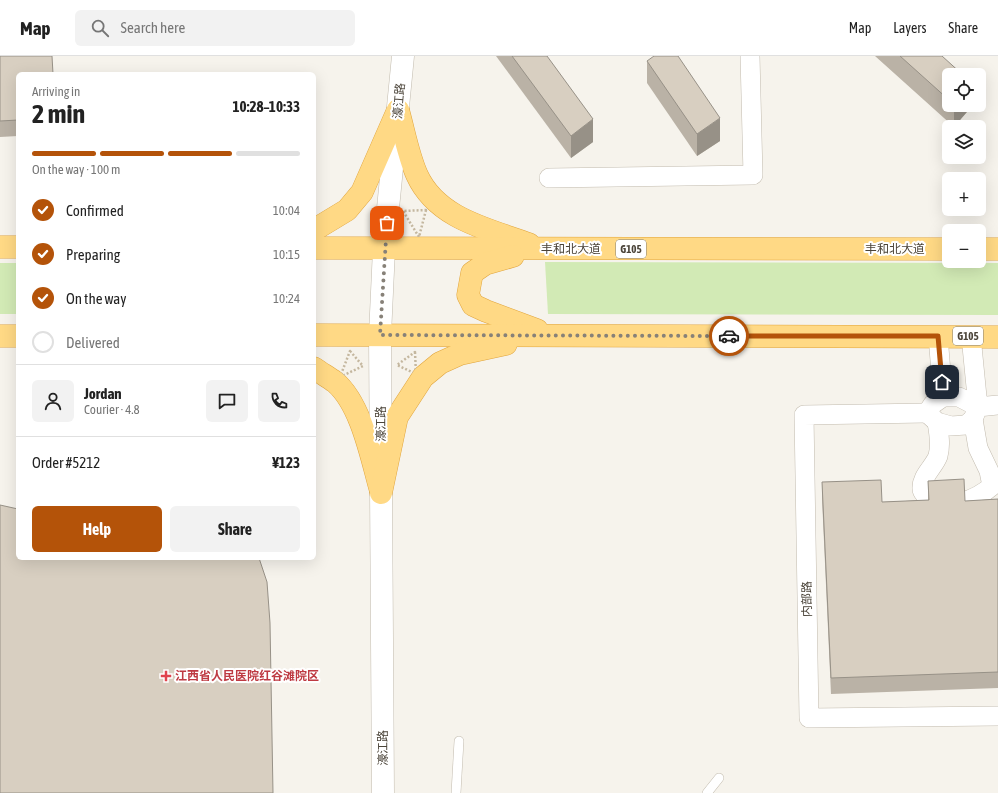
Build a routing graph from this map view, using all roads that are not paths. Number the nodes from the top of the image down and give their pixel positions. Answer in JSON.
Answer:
{"nodes":[{"id":1,"x":403,"y":56,"type":"edge"},
{"id":2,"x":750,"y":56,"type":"edge"},
{"id":3,"x":398,"y":110,"type":"junction"},
{"id":4,"x":549,"y":178,"type":"dead end"},
{"id":5,"x":316,"y":229,"type":"edge"},
{"id":6,"x":0,"y":246,"type":"edge"},
{"id":7,"x":16,"y":247,"type":"edge"},
{"id":8,"x":316,"y":248,"type":"edge"},
{"id":9,"x":384,"y":249,"type":"junction"},
{"id":10,"x":541,"y":249,"type":"junction"},
{"id":11,"x":942,"y":249,"type":"edge"},
{"id":12,"x":986,"y":249,"type":"edge"},
{"id":13,"x":998,"y":249,"type":"edge"},
{"id":14,"x":316,"y":335,"type":"edge"},
{"id":15,"x":380,"y":335,"type":"junction"},
{"id":16,"x":551,"y":335,"type":"junction"},
{"id":17,"x":0,"y":336,"type":"edge"},
{"id":18,"x":16,"y":336,"type":"edge"},
{"id":19,"x":938,"y":336,"type":"junction"},
{"id":20,"x":972,"y":336,"type":"junction"},
{"id":21,"x":998,"y":337,"type":"edge"},
{"id":22,"x":316,"y":369,"type":"edge"},
{"id":23,"x":943,"y":397,"type":"junction"},
{"id":24,"x":998,"y":405,"type":"edge"},
{"id":25,"x":976,"y":413,"type":"junction"},
{"id":26,"x":932,"y":418,"type":"junction"},
{"id":27,"x":381,"y":493,"type":"junction"},
{"id":28,"x":998,"y":716,"type":"edge"},
{"id":29,"x":458,"y":742,"type":"dead end"},
{"id":30,"x":720,"y":778,"type":"dead end"},
{"id":31,"x":383,"y":793,"type":"edge"},
{"id":32,"x":456,"y":793,"type":"edge"},
{"id":33,"x":707,"y":793,"type":"edge"}],
"edges":[{"from":1,"to":3,"type":"street","name":"濠江路"},
{"from":2,"to":4,"type":"street"},
{"from":3,"to":5,"type":"highway"},
{"from":3,"to":9,"type":"street","name":"濠江路"},
{"from":3,"to":10,"type":"highway"},
{"from":6,"to":7,"type":"highway"},
{"from":8,"to":9,"type":"highway","name":"丰和北大道","number":"G105"},
{"from":9,"to":10,"type":"highway","name":"丰和北大道","number":"G105"},
{"from":9,"to":15,"type":"street","name":"濠江路"},
{"from":10,"to":11,"type":"highway","name":"丰和北大道","number":"G105"},
{"from":10,"to":16,"type":"highway"},
{"from":12,"to":13,"type":"highway"},
{"from":14,"to":15,"type":"highway","number":"G105"},
{"from":15,"to":16,"type":"highway","number":"G105"},
{"from":15,"to":27,"type":"street","name":"濠江路"},
{"from":16,"to":19,"type":"highway","number":"G105"},
{"from":16,"to":27,"type":"highway"},
{"from":17,"to":18,"type":"highway"},
{"from":19,"to":20,"type":"highway","number":"G105"},
{"from":19,"to":23,"type":"street"},
{"from":20,"to":21,"type":"highway","number":"G105"},
{"from":20,"to":25,"type":"street"},
{"from":22,"to":27,"type":"highway"},
{"from":23,"to":25,"type":"street"},
{"from":23,"to":26,"type":"street"},
{"from":24,"to":25,"type":"street"},
{"from":25,"to":26,"type":"street"},
{"from":25,"to":26,"type":"street"},
{"from":26,"to":28,"type":"street","name":"内部路"},
{"from":27,"to":31,"type":"street","name":"濠江路"},
{"from":29,"to":32,"type":"lane"},
{"from":30,"to":33,"type":"lane"}]}
